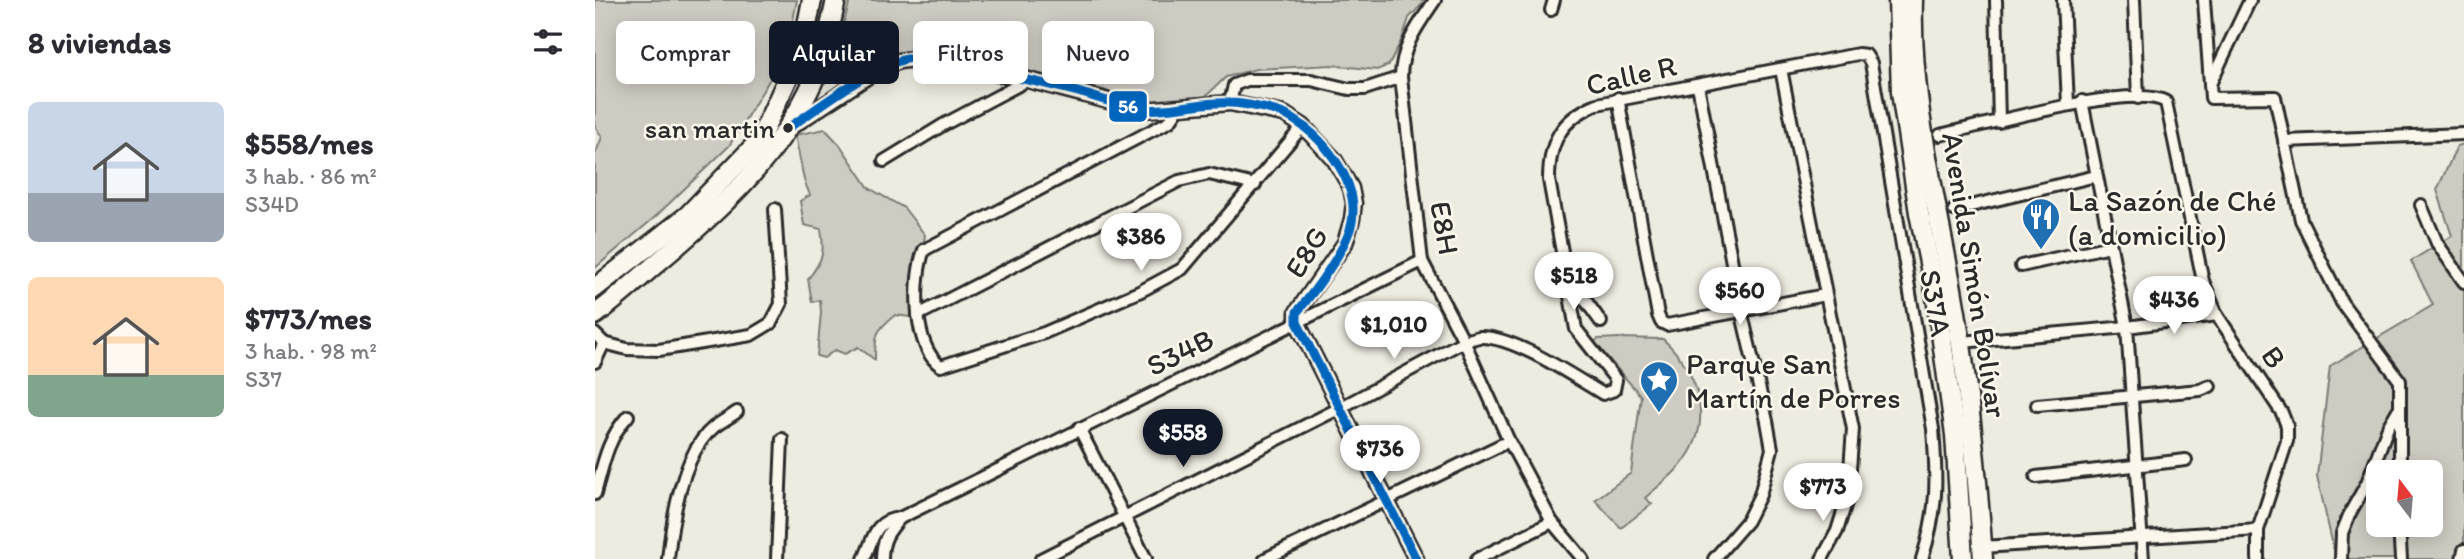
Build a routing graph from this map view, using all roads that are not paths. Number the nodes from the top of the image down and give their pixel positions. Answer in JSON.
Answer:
{"nodes":[{"id":1,"x":812,"y":0,"type":"edge"},
{"id":2,"x":836,"y":0,"type":"edge"},
{"id":3,"x":1435,"y":0,"type":"edge"},
{"id":4,"x":1898,"y":0,"type":"edge"},
{"id":5,"x":1913,"y":0,"type":"edge"},
{"id":6,"x":1996,"y":0,"type":"edge"},
{"id":7,"x":2063,"y":0,"type":"edge"},
{"id":8,"x":2134,"y":0,"type":"edge"},
{"id":9,"x":2204,"y":0,"type":"edge"},
{"id":10,"x":2250,"y":0,"type":"edge"},
{"id":11,"x":1866,"y":55,"type":"joint"},
{"id":12,"x":913,"y":58,"type":"edge"},
{"id":13,"x":1781,"y":69,"type":"junction"},
{"id":14,"x":1401,"y":76,"type":"junction"},
{"id":15,"x":1028,"y":80,"type":"edge"},
{"id":16,"x":1020,"y":84,"type":"edge"},
{"id":17,"x":1698,"y":85,"type":"junction"},
{"id":18,"x":2208,"y":86,"type":"junction"},
{"id":19,"x":1618,"y":98,"type":"junction"},
{"id":20,"x":2138,"y":98,"type":"junction"},
{"id":21,"x":2082,"y":101,"type":"junction"},
{"id":22,"x":1230,"y":103,"type":"junction"},
{"id":23,"x":2068,"y":104,"type":"junction"},
{"id":24,"x":1179,"y":108,"type":"junction"},
{"id":25,"x":1999,"y":122,"type":"junction"},
{"id":26,"x":1303,"y":126,"type":"junction"},
{"id":27,"x":788,"y":128,"type":"junction"},
{"id":28,"x":2464,"y":134,"type":"edge"},
{"id":29,"x":1940,"y":135,"type":"dead end"},
{"id":30,"x":2284,"y":141,"type":"junction"},
{"id":31,"x":884,"y":161,"type":"dead end"},
{"id":32,"x":2096,"y":176,"type":"junction"},
{"id":33,"x":1255,"y":185,"type":"junction"},
{"id":34,"x":2421,"y":205,"type":"dead end"},
{"id":35,"x":775,"y":209,"type":"dead end"},
{"id":36,"x":1954,"y":211,"type":"dead end"},
{"id":37,"x":2110,"y":246,"type":"junction"},
{"id":38,"x":1422,"y":261,"type":"junction"},
{"id":39,"x":626,"y":264,"type":"junction"},
{"id":40,"x":2021,"y":266,"type":"dead end"},
{"id":41,"x":639,"y":279,"type":"junction"},
{"id":42,"x":1567,"y":281,"type":"junction"},
{"id":43,"x":2464,"y":282,"type":"edge"},
{"id":44,"x":595,"y":288,"type":"edge"},
{"id":45,"x":1825,"y":295,"type":"junction"},
{"id":46,"x":1741,"y":310,"type":"junction"},
{"id":47,"x":595,"y":315,"type":"edge"},
{"id":48,"x":918,"y":315,"type":"junction"},
{"id":49,"x":2217,"y":315,"type":"junction"},
{"id":50,"x":1601,"y":322,"type":"dead end"},
{"id":51,"x":1297,"y":323,"type":"junction"},
{"id":52,"x":2127,"y":327,"type":"junction"},
{"id":53,"x":595,"y":334,"type":"edge"},
{"id":54,"x":1464,"y":341,"type":"junction"},
{"id":55,"x":1962,"y":342,"type":"junction"},
{"id":56,"x":604,"y":343,"type":"junction"},
{"id":57,"x":595,"y":362,"type":"edge"},
{"id":58,"x":2210,"y":387,"type":"dead end"},
{"id":59,"x":2130,"y":395,"type":"junction"},
{"id":60,"x":2037,"y":405,"type":"dead end"},
{"id":61,"x":2399,"y":407,"type":"junction"},
{"id":62,"x":1340,"y":408,"type":"junction"},
{"id":63,"x":737,"y":412,"type":"dead end"},
{"id":64,"x":628,"y":416,"type":"dead end"},
{"id":65,"x":1079,"y":428,"type":"junction"},
{"id":66,"x":782,"y":439,"type":"dead end"},
{"id":67,"x":1509,"y":441,"type":"junction"},
{"id":68,"x":2186,"y":460,"type":"dead end"},
{"id":69,"x":2400,"y":460,"type":"edge"},
{"id":70,"x":2136,"y":466,"type":"junction"},
{"id":71,"x":2036,"y":477,"type":"dead end"},
{"id":72,"x":595,"y":494,"type":"edge"},
{"id":73,"x":1386,"y":499,"type":"junction"},
{"id":74,"x":1124,"y":515,"type":"junction"},
{"id":75,"x":900,"y":518,"type":"junction"},
{"id":76,"x":1552,"y":522,"type":"junction"},
{"id":77,"x":2258,"y":530,"type":"junction"},
{"id":78,"x":2400,"y":537,"type":"edge"},
{"id":79,"x":2141,"y":538,"type":"junction"},
{"id":80,"x":2464,"y":550,"type":"edge"},
{"id":81,"x":1983,"y":553,"type":"edge"},
{"id":82,"x":669,"y":559,"type":"edge"},
{"id":83,"x":777,"y":559,"type":"edge"},
{"id":84,"x":864,"y":559,"type":"edge"},
{"id":85,"x":882,"y":559,"type":"edge"},
{"id":86,"x":1041,"y":559,"type":"edge"},
{"id":87,"x":1146,"y":559,"type":"edge"},
{"id":88,"x":1265,"y":559,"type":"edge"},
{"id":89,"x":1416,"y":559,"type":"edge"},
{"id":90,"x":1477,"y":559,"type":"edge"},
{"id":91,"x":1583,"y":559,"type":"edge"},
{"id":92,"x":1715,"y":559,"type":"edge"},
{"id":93,"x":1822,"y":559,"type":"edge"},
{"id":94,"x":1922,"y":559,"type":"edge"},
{"id":95,"x":1963,"y":559,"type":"edge"},
{"id":96,"x":2143,"y":559,"type":"edge"},
{"id":97,"x":2258,"y":559,"type":"edge"},
{"id":98,"x":2341,"y":559,"type":"edge"},
{"id":99,"x":2401,"y":559,"type":"edge"},
{"id":100,"x":2462,"y":559,"type":"edge"}],
"edges":[{"from":1,"to":39,"type":"main road"},
{"from":2,"to":27,"type":"main road"},
{"from":3,"to":14,"type":"street","name":"E8H"},
{"from":4,"to":95,"type":"main road","name":"Avenida Simón Bolívar"},
{"from":5,"to":55,"type":"main road","name":"Avenida Simón Bolívar"},
{"from":6,"to":25,"type":"street"},
{"from":7,"to":23,"type":"street"},
{"from":8,"to":20,"type":"street"},
{"from":9,"to":18,"type":"street"},
{"from":10,"to":18,"type":"street"},
{"from":11,"to":13,"type":"street","name":"Calle R"},
{"from":11,"to":94,"type":"street","name":"S37A"},
{"from":12,"to":27,"type":"street","name":"E8G"},
{"from":13,"to":17,"type":"street","name":"Calle R"},
{"from":13,"to":45,"type":"street"},
{"from":14,"to":22,"type":"street"},
{"from":14,"to":38,"type":"street","name":"E8H"},
{"from":15,"to":24,"type":"street","name":"E8G"},
{"from":16,"to":31,"type":"street"},
{"from":17,"to":19,"type":"street","name":"Calle R"},
{"from":17,"to":46,"type":"street"},
{"from":18,"to":30,"type":"street"},
{"from":19,"to":42,"type":"street","name":"Calle R"},
{"from":19,"to":46,"type":"street"},
{"from":20,"to":21,"type":"street"},
{"from":20,"to":49,"type":"street","name":"B"},
{"from":21,"to":23,"type":"street"},
{"from":21,"to":32,"type":"street"},
{"from":22,"to":24,"type":"street","name":"E8G"},
{"from":22,"to":26,"type":"street","name":"E8G"},
{"from":23,"to":25,"type":"street"},
{"from":24,"to":48,"type":"street"},
{"from":25,"to":29,"type":"street"},
{"from":26,"to":33,"type":"street"},
{"from":26,"to":51,"type":"street","name":"E8G"},
{"from":27,"to":41,"type":"main road"},
{"from":28,"to":30,"type":"street"},
{"from":30,"to":61,"type":"street"},
{"from":32,"to":36,"type":"street"},
{"from":32,"to":37,"type":"street"},
{"from":33,"to":48,"type":"street"},
{"from":33,"to":48,"type":"street"},
{"from":34,"to":43,"type":"street"},
{"from":35,"to":56,"type":"street"},
{"from":37,"to":40,"type":"street"},
{"from":37,"to":52,"type":"street"},
{"from":38,"to":51,"type":"street","name":"S34B"},
{"from":38,"to":54,"type":"street","name":"E8H"},
{"from":39,"to":41,"type":"main road"},
{"from":39,"to":44,"type":"main road"},
{"from":41,"to":47,"type":"main road"},
{"from":42,"to":50,"type":"street"},
{"from":42,"to":54,"type":"street","name":"Calle R"},
{"from":45,"to":46,"type":"street"},
{"from":45,"to":93,"type":"street"},
{"from":46,"to":92,"type":"street"},
{"from":49,"to":52,"type":"street"},
{"from":49,"to":77,"type":"street","name":"B"},
{"from":51,"to":62,"type":"street","name":"E8G"},
{"from":51,"to":65,"type":"street","name":"S34B"},
{"from":52,"to":55,"type":"street"},
{"from":52,"to":59,"type":"street"},
{"from":53,"to":56,"type":"street"},
{"from":54,"to":62,"type":"street"},
{"from":54,"to":67,"type":"street","name":"E8H"},
{"from":55,"to":81,"type":"main road","name":"Avenida Simón Bolívar"},
{"from":56,"to":57,"type":"street"},
{"from":58,"to":59,"type":"street"},
{"from":59,"to":60,"type":"street"},
{"from":59,"to":70,"type":"street"},
{"from":61,"to":69,"type":"street"},
{"from":61,"to":98,"type":"street"},
{"from":62,"to":73,"type":"street","name":"E8G"},
{"from":62,"to":74,"type":"street"},
{"from":63,"to":82,"type":"street"},
{"from":64,"to":72,"type":"street"},
{"from":65,"to":74,"type":"street"},
{"from":65,"to":75,"type":"street","name":"S34B"},
{"from":66,"to":83,"type":"street"},
{"from":67,"to":73,"type":"street"},
{"from":67,"to":76,"type":"street","name":"E8H"},
{"from":68,"to":70,"type":"street"},
{"from":70,"to":71,"type":"street"},
{"from":70,"to":79,"type":"street"},
{"from":73,"to":88,"type":"street"},
{"from":73,"to":89,"type":"street","name":"E8G"},
{"from":74,"to":86,"type":"street"},
{"from":74,"to":87,"type":"street"},
{"from":75,"to":84,"type":"street","name":"S34B"},
{"from":75,"to":85,"type":"street"},
{"from":76,"to":90,"type":"street"},
{"from":76,"to":91,"type":"street","name":"E8H"},
{"from":77,"to":79,"type":"street"},
{"from":77,"to":97,"type":"street","name":"B"},
{"from":78,"to":99,"type":"street"},
{"from":79,"to":81,"type":"street"},
{"from":79,"to":96,"type":"street"},
{"from":80,"to":100,"type":"street"}]}
